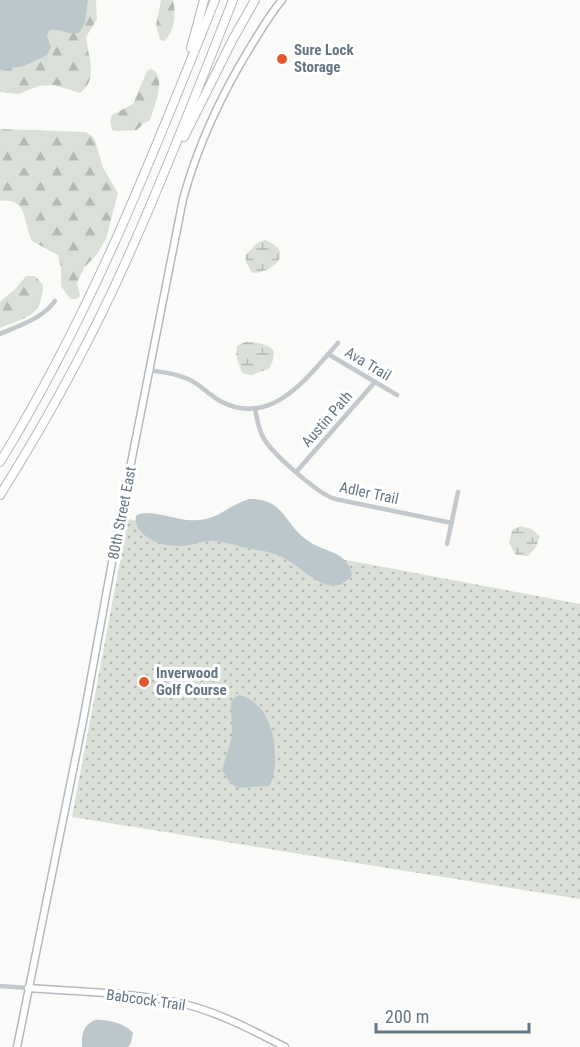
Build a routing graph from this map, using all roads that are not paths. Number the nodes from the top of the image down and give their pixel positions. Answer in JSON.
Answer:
{"nodes":[{"id":1,"x":204,"y":0,"type":"edge"},
{"id":2,"x":215,"y":0,"type":"edge"},
{"id":3,"x":233,"y":0,"type":"edge"},
{"id":4,"x":255,"y":0,"type":"edge"},
{"id":5,"x":282,"y":0,"type":"edge"},
{"id":6,"x":142,"y":181,"type":"junction"},
{"id":7,"x":157,"y":192,"type":"junction"},
{"id":8,"x":55,"y":301,"type":"dead end"},
{"id":9,"x":0,"y":334,"type":"edge"},
{"id":10,"x":339,"y":343,"type":"dead end"},
{"id":11,"x":328,"y":354,"type":"junction"},
{"id":12,"x":149,"y":370,"type":"junction"},
{"id":13,"x":375,"y":382,"type":"junction"},
{"id":14,"x":397,"y":395,"type":"dead end"},
{"id":15,"x":255,"y":408,"type":"junction"},
{"id":16,"x":0,"y":462,"type":"edge"},
{"id":17,"x":297,"y":471,"type":"junction"},
{"id":18,"x":458,"y":492,"type":"dead end"},
{"id":19,"x":0,"y":495,"type":"edge"},
{"id":20,"x":452,"y":523,"type":"junction"},
{"id":21,"x":447,"y":544,"type":"dead end"},
{"id":22,"x":0,"y":986,"type":"edge"},
{"id":23,"x":28,"y":988,"type":"junction"},
{"id":24,"x":16,"y":1047,"type":"edge"},
{"id":25,"x":285,"y":1047,"type":"edge"}],
"edges":[{"from":1,"to":6,"type":"highway"},
{"from":2,"to":6,"type":"highway"},
{"from":3,"to":7,"type":"highway"},
{"from":4,"to":7,"type":"highway"},
{"from":5,"to":12,"type":"street","name":"80th Street East"},
{"from":6,"to":16,"type":"highway"},
{"from":7,"to":19,"type":"highway"},
{"from":8,"to":9,"type":"street"},
{"from":10,"to":11,"type":"street"},
{"from":11,"to":13,"type":"street","name":"Ava Trail"},
{"from":11,"to":15,"type":"street"},
{"from":12,"to":15,"type":"street"},
{"from":12,"to":23,"type":"street","name":"80th Street East"},
{"from":13,"to":14,"type":"street","name":"Ava Trail"},
{"from":13,"to":17,"type":"street","name":"Austin Path"},
{"from":15,"to":17,"type":"street","name":"Adler Trail"},
{"from":17,"to":20,"type":"street","name":"Adler Trail"},
{"from":18,"to":20,"type":"street"},
{"from":20,"to":21,"type":"street"},
{"from":22,"to":23,"type":"street","name":"Babcock Trail"},
{"from":23,"to":24,"type":"street","name":"80th Street East"},
{"from":23,"to":25,"type":"street","name":"Babcock Trail"}]}
